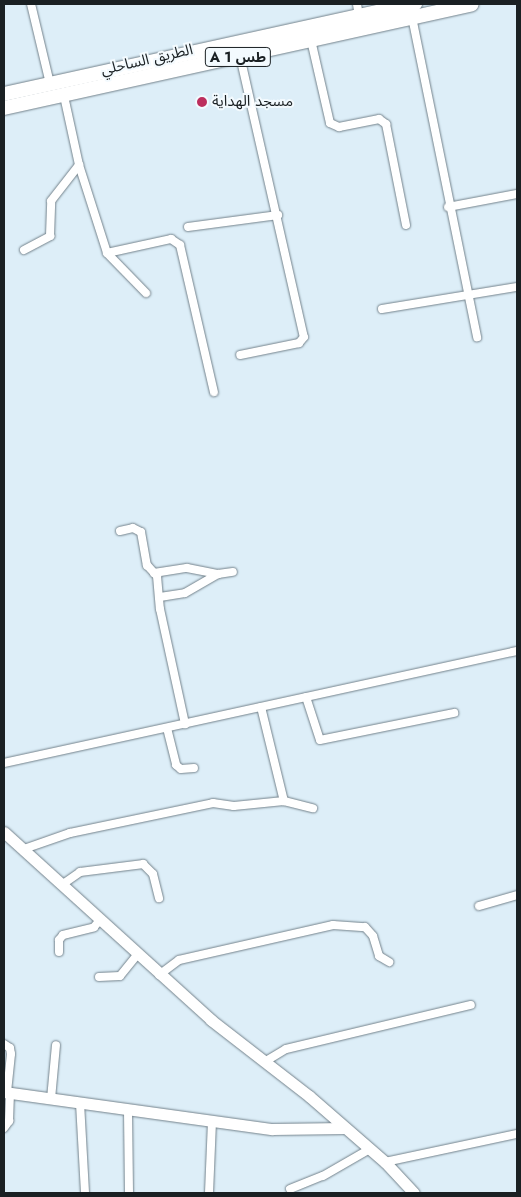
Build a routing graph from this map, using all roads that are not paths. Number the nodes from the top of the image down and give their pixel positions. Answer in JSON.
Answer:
{"nodes":[{"id":1,"x":31,"y":4,"type":"edge"},
{"id":2,"x":472,"y":4,"type":"edge"},
{"id":3,"x":358,"y":10,"type":"edge"},
{"id":4,"x":414,"y":10,"type":"edge"},
{"id":5,"x":311,"y":40,"type":"junction"},
{"id":6,"x":240,"y":56,"type":"junction"},
{"id":7,"x":50,"y":84,"type":"junction"},
{"id":8,"x":4,"y":94,"type":"edge"},
{"id":9,"x":64,"y":96,"type":"junction"},
{"id":10,"x":4,"y":108,"type":"edge"},
{"id":11,"x":79,"y":165,"type":"junction"},
{"id":12,"x":517,"y":194,"type":"edge"},
{"id":13,"x":448,"y":207,"type":"junction"},
{"id":14,"x":278,"y":215,"type":"junction"},
{"id":15,"x":406,"y":225,"type":"dead end"},
{"id":16,"x":188,"y":227,"type":"dead end"},
{"id":17,"x":24,"y":250,"type":"dead end"},
{"id":18,"x":107,"y":253,"type":"junction"},
{"id":19,"x":517,"y":287,"type":"edge"},
{"id":20,"x":146,"y":293,"type":"dead end"},
{"id":21,"x":468,"y":297,"type":"junction"},
{"id":22,"x":382,"y":309,"type":"dead end"},
{"id":23,"x":477,"y":337,"type":"dead end"},
{"id":24,"x":240,"y":355,"type":"dead end"},
{"id":25,"x":214,"y":392,"type":"dead end"},
{"id":26,"x":120,"y":531,"type":"dead end"},
{"id":27,"x":233,"y":572,"type":"dead end"},
{"id":28,"x":154,"y":573,"type":"junction"},
{"id":29,"x":218,"y":574,"type":"junction"},
{"id":30,"x":160,"y":597,"type":"junction"},
{"id":31,"x":517,"y":651,"type":"edge"},
{"id":32,"x":306,"y":697,"type":"junction"},
{"id":33,"x":261,"y":708,"type":"junction"},
{"id":34,"x":454,"y":714,"type":"dead end"},
{"id":35,"x":185,"y":724,"type":"junction"},
{"id":36,"x":167,"y":728,"type":"junction"},
{"id":37,"x":4,"y":763,"type":"edge"},
{"id":38,"x":194,"y":768,"type":"dead end"},
{"id":39,"x":284,"y":801,"type":"junction"},
{"id":40,"x":313,"y":808,"type":"dead end"},
{"id":41,"x":4,"y":832,"type":"edge"},
{"id":42,"x":24,"y":849,"type":"junction"},
{"id":43,"x":64,"y":884,"type":"junction"},
{"id":44,"x":517,"y":895,"type":"edge"},
{"id":45,"x":159,"y":898,"type":"dead end"},
{"id":46,"x":479,"y":906,"type":"dead end"},
{"id":47,"x":100,"y":920,"type":"junction"},
{"id":48,"x":59,"y":952,"type":"dead end"},
{"id":49,"x":138,"y":954,"type":"junction"},
{"id":50,"x":389,"y":962,"type":"dead end"},
{"id":51,"x":160,"y":974,"type":"junction"},
{"id":52,"x":99,"y":977,"type":"dead end"},
{"id":53,"x":471,"y":1005,"type":"dead end"},
{"id":54,"x":4,"y":1044,"type":"edge"},
{"id":55,"x":56,"y":1045,"type":"dead end"},
{"id":56,"x":266,"y":1061,"type":"junction"},
{"id":57,"x":7,"y":1092,"type":"edge"},
{"id":58,"x":51,"y":1099,"type":"junction"},
{"id":59,"x":80,"y":1103,"type":"junction"},
{"id":60,"x":128,"y":1111,"type":"junction"},
{"id":61,"x":212,"y":1122,"type":"junction"},
{"id":62,"x":4,"y":1128,"type":"edge"},
{"id":63,"x":345,"y":1128,"type":"junction"},
{"id":64,"x":517,"y":1134,"type":"edge"},
{"id":65,"x":370,"y":1149,"type":"junction"},
{"id":66,"x":385,"y":1162,"type":"junction"},
{"id":67,"x":290,"y":1189,"type":"dead end"},
{"id":68,"x":85,"y":1193,"type":"edge"},
{"id":69,"x":129,"y":1193,"type":"edge"},
{"id":70,"x":208,"y":1193,"type":"edge"},
{"id":71,"x":414,"y":1193,"type":"edge"}],
"edges":[{"from":1,"to":7,"type":"street"},
{"from":2,"to":4,"type":"highway","name":"الطريق الساحلي","number":"A 1 طس"},
{"from":3,"to":4,"type":"highway","name":"الطريق الساحلي","number":"A 1 طس"},
{"from":3,"to":7,"type":"highway","name":"الطريق الساحلي","number":"A 1 طس"},
{"from":4,"to":5,"type":"highway","name":"الطريق الساحلي","number":"A 1 طس"},
{"from":4,"to":13,"type":"street"},
{"from":5,"to":6,"type":"highway","name":"الطريق الساحلي","number":"A 1 طس"},
{"from":5,"to":15,"type":"street"},
{"from":6,"to":9,"type":"highway","name":"الطريق الساحلي","number":"A 1 طس"},
{"from":6,"to":14,"type":"street"},
{"from":7,"to":8,"type":"highway","name":"الطريق الساحلي","number":"A 1 طس"},
{"from":9,"to":10,"type":"highway","name":"الطريق الساحلي","number":"A 1 طس"},
{"from":9,"to":11,"type":"street"},
{"from":11,"to":17,"type":"street"},
{"from":11,"to":18,"type":"street"},
{"from":12,"to":13,"type":"street"},
{"from":13,"to":21,"type":"street"},
{"from":14,"to":16,"type":"street"},
{"from":14,"to":24,"type":"street"},
{"from":18,"to":20,"type":"street"},
{"from":18,"to":25,"type":"street"},
{"from":19,"to":21,"type":"street"},
{"from":21,"to":22,"type":"street"},
{"from":21,"to":23,"type":"street"},
{"from":26,"to":28,"type":"street"},
{"from":27,"to":29,"type":"street"},
{"from":28,"to":29,"type":"street"},
{"from":28,"to":30,"type":"street"},
{"from":29,"to":30,"type":"street"},
{"from":30,"to":35,"type":"street"},
{"from":31,"to":32,"type":"street"},
{"from":32,"to":33,"type":"street"},
{"from":32,"to":34,"type":"street"},
{"from":33,"to":35,"type":"street"},
{"from":33,"to":39,"type":"street"},
{"from":35,"to":36,"type":"street"},
{"from":36,"to":37,"type":"street"},
{"from":36,"to":38,"type":"street"},
{"from":39,"to":40,"type":"street"},
{"from":39,"to":42,"type":"street"},
{"from":41,"to":42,"type":"street"},
{"from":42,"to":43,"type":"street"},
{"from":43,"to":45,"type":"street"},
{"from":43,"to":47,"type":"street"},
{"from":44,"to":46,"type":"street"},
{"from":47,"to":48,"type":"street"},
{"from":47,"to":49,"type":"street"},
{"from":49,"to":51,"type":"street"},
{"from":49,"to":52,"type":"street"},
{"from":50,"to":51,"type":"street"},
{"from":51,"to":56,"type":"street"},
{"from":53,"to":56,"type":"street"},
{"from":54,"to":57,"type":"street"},
{"from":55,"to":58,"type":"street"},
{"from":56,"to":63,"type":"street"},
{"from":57,"to":58,"type":"street"},
{"from":57,"to":62,"type":"street"},
{"from":58,"to":59,"type":"street"},
{"from":59,"to":60,"type":"street"},
{"from":59,"to":68,"type":"street"},
{"from":60,"to":61,"type":"street"},
{"from":60,"to":69,"type":"street"},
{"from":61,"to":63,"type":"street"},
{"from":61,"to":70,"type":"street"},
{"from":63,"to":65,"type":"street"},
{"from":64,"to":66,"type":"street"},
{"from":65,"to":66,"type":"street"},
{"from":65,"to":67,"type":"street"},
{"from":66,"to":71,"type":"street"}]}
